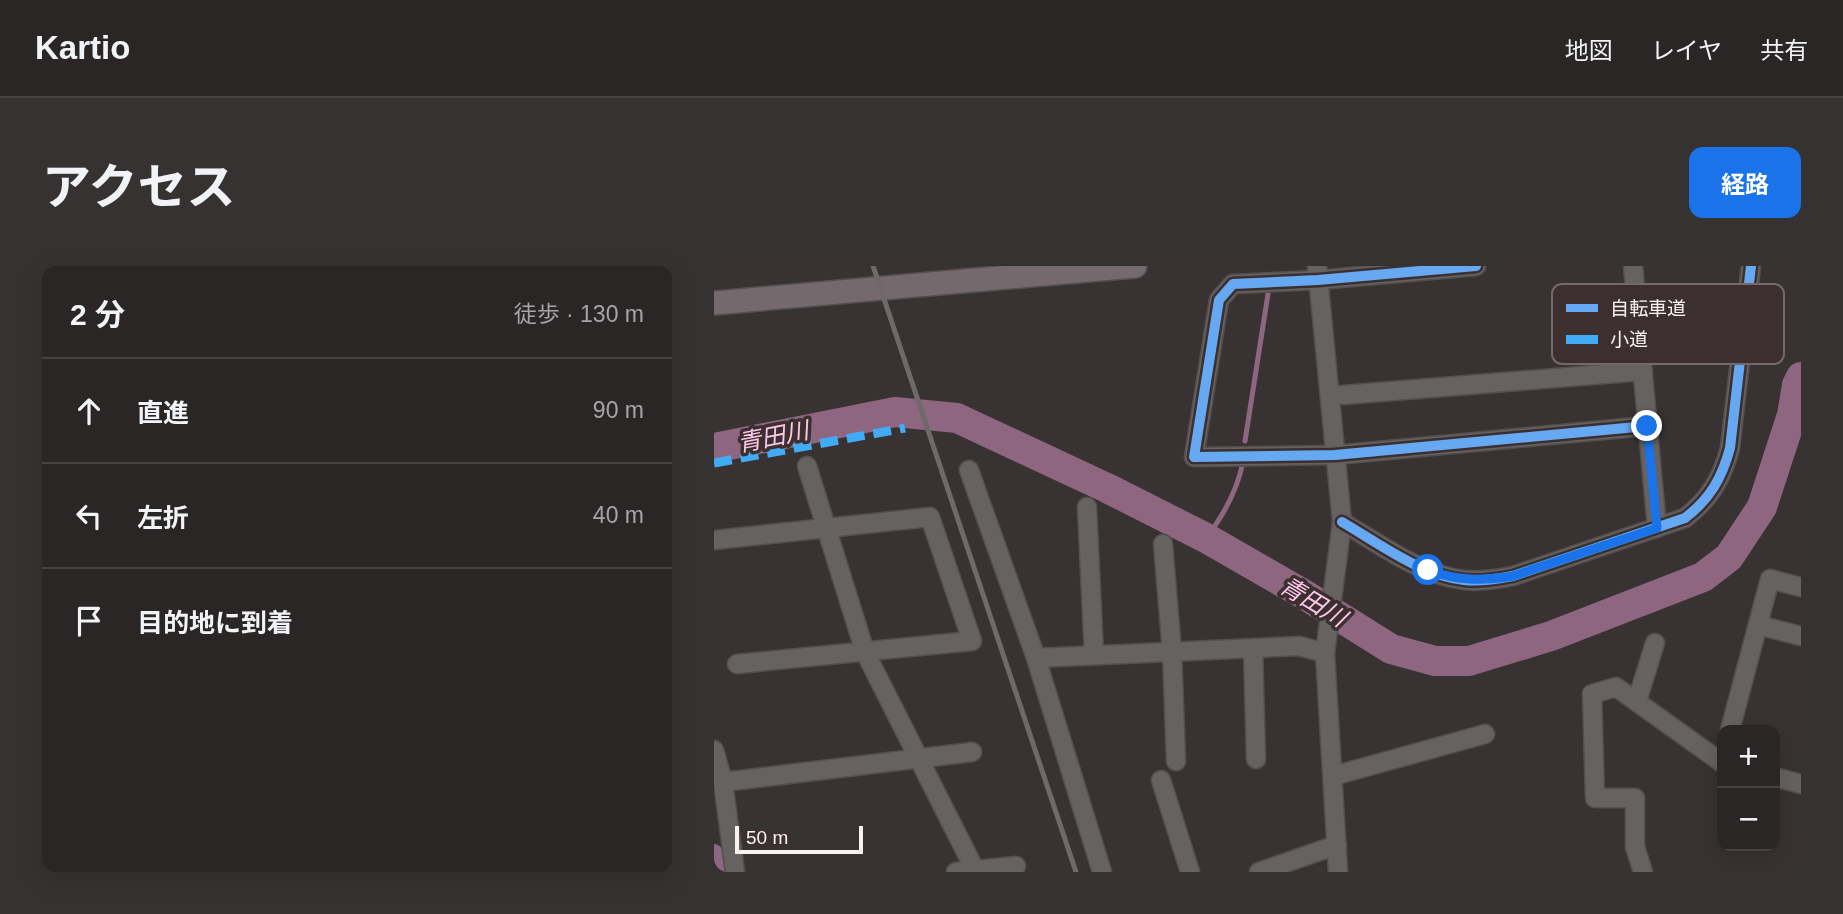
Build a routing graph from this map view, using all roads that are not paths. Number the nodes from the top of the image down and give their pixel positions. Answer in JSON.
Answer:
{"nodes":[{"id":1,"x":1135,"y":266,"type":"edge"},
{"id":2,"x":1476,"y":266,"type":"edge"},
{"id":3,"x":1633,"y":266,"type":"edge"},
{"id":4,"x":1751,"y":266,"type":"edge"},
{"id":5,"x":1318,"y":273,"type":"edge"},
{"id":6,"x":1635,"y":284,"type":"edge"},
{"id":7,"x":1749,"y":284,"type":"edge"},
{"id":8,"x":714,"y":303,"type":"edge"},
{"id":9,"x":1642,"y":364,"type":"edge"},
{"id":10,"x":1740,"y":364,"type":"edge"},
{"id":11,"x":1643,"y":371,"type":"junction"},
{"id":12,"x":1330,"y":396,"type":"junction"},
{"id":13,"x":1647,"y":426,"type":"junction"},
{"id":14,"x":1335,"y":455,"type":"junction"},
{"id":15,"x":807,"y":466,"type":"dead end"},
{"id":16,"x":968,"y":470,"type":"dead end"},
{"id":17,"x":1087,"y":507,"type":"dead end"},
{"id":18,"x":1342,"y":522,"type":"junction"},
{"id":19,"x":1657,"y":528,"type":"junction"},
{"id":20,"x":827,"y":529,"type":"junction"},
{"id":21,"x":714,"y":540,"type":"edge"},
{"id":22,"x":1163,"y":544,"type":"dead end"},
{"id":23,"x":1801,"y":587,"type":"edge"},
{"id":24,"x":1758,"y":625,"type":"junction"},
{"id":25,"x":1801,"y":636,"type":"edge"},
{"id":26,"x":1655,"y":643,"type":"dead end"},
{"id":27,"x":1252,"y":648,"type":"junction"},
{"id":28,"x":865,"y":652,"type":"junction"},
{"id":29,"x":1171,"y":652,"type":"junction"},
{"id":30,"x":1325,"y":653,"type":"junction"},
{"id":31,"x":1094,"y":655,"type":"junction"},
{"id":32,"x":1035,"y":658,"type":"junction"},
{"id":33,"x":737,"y":664,"type":"dead end"},
{"id":34,"x":1637,"y":701,"type":"junction"},
{"id":35,"x":1731,"y":725,"type":"edge"},
{"id":36,"x":1485,"y":734,"type":"dead end"},
{"id":37,"x":714,"y":750,"type":"edge"},
{"id":38,"x":972,"y":752,"type":"dead end"},
{"id":39,"x":1717,"y":757,"type":"edge"},
{"id":40,"x":920,"y":758,"type":"junction"},
{"id":41,"x":1256,"y":759,"type":"dead end"},
{"id":42,"x":1176,"y":761,"type":"dead end"},
{"id":43,"x":1333,"y":776,"type":"junction"},
{"id":44,"x":1780,"y":778,"type":"edge"},
{"id":45,"x":1161,"y":780,"type":"dead end"},
{"id":46,"x":723,"y":782,"type":"junction"},
{"id":47,"x":1801,"y":784,"type":"edge"},
{"id":48,"x":1336,"y":845,"type":"junction"},
{"id":49,"x":1016,"y":866,"type":"dead end"},
{"id":50,"x":975,"y":871,"type":"edge"},
{"id":51,"x":734,"y":872,"type":"edge"},
{"id":52,"x":956,"y":872,"type":"edge"},
{"id":53,"x":1102,"y":872,"type":"edge"},
{"id":54,"x":1190,"y":872,"type":"edge"},
{"id":55,"x":1259,"y":872,"type":"edge"},
{"id":56,"x":1338,"y":872,"type":"edge"},
{"id":57,"x":1643,"y":872,"type":"edge"}],
"edges":[{"from":1,"to":8,"type":"main road"},
{"from":2,"to":5,"type":"street"},
{"from":3,"to":6,"type":"street"},
{"from":4,"to":7,"type":"street"},
{"from":5,"to":12,"type":"street"},
{"from":5,"to":14,"type":"street"},
{"from":9,"to":11,"type":"street"},
{"from":10,"to":19,"type":"street"},
{"from":11,"to":12,"type":"street"},
{"from":11,"to":13,"type":"street"},
{"from":12,"to":14,"type":"street"},
{"from":13,"to":14,"type":"street"},
{"from":13,"to":19,"type":"street"},
{"from":14,"to":18,"type":"street"},
{"from":15,"to":20,"type":"street"},
{"from":16,"to":32,"type":"street"},
{"from":17,"to":31,"type":"street"},
{"from":18,"to":19,"type":"street"},
{"from":18,"to":30,"type":"street"},
{"from":20,"to":21,"type":"street"},
{"from":20,"to":28,"type":"street"},
{"from":20,"to":28,"type":"street"},
{"from":22,"to":29,"type":"street"},
{"from":23,"to":24,"type":"street"},
{"from":24,"to":25,"type":"street"},
{"from":24,"to":35,"type":"street"},
{"from":26,"to":34,"type":"street"},
{"from":27,"to":29,"type":"street"},
{"from":27,"to":30,"type":"street"},
{"from":27,"to":41,"type":"street"},
{"from":28,"to":33,"type":"street"},
{"from":28,"to":40,"type":"street"},
{"from":29,"to":31,"type":"street"},
{"from":29,"to":42,"type":"street"},
{"from":30,"to":43,"type":"street"},
{"from":31,"to":32,"type":"street"},
{"from":32,"to":53,"type":"street"},
{"from":34,"to":39,"type":"street"},
{"from":34,"to":57,"type":"street"},
{"from":36,"to":43,"type":"street"},
{"from":37,"to":46,"type":"street"},
{"from":38,"to":40,"type":"street"},
{"from":40,"to":46,"type":"street"},
{"from":40,"to":50,"type":"street"},
{"from":43,"to":48,"type":"street"},
{"from":44,"to":47,"type":"street"},
{"from":45,"to":54,"type":"street"},
{"from":46,"to":51,"type":"street"},
{"from":48,"to":55,"type":"street"},
{"from":48,"to":56,"type":"street"},
{"from":49,"to":50,"type":"street"},
{"from":50,"to":52,"type":"street"}]}
